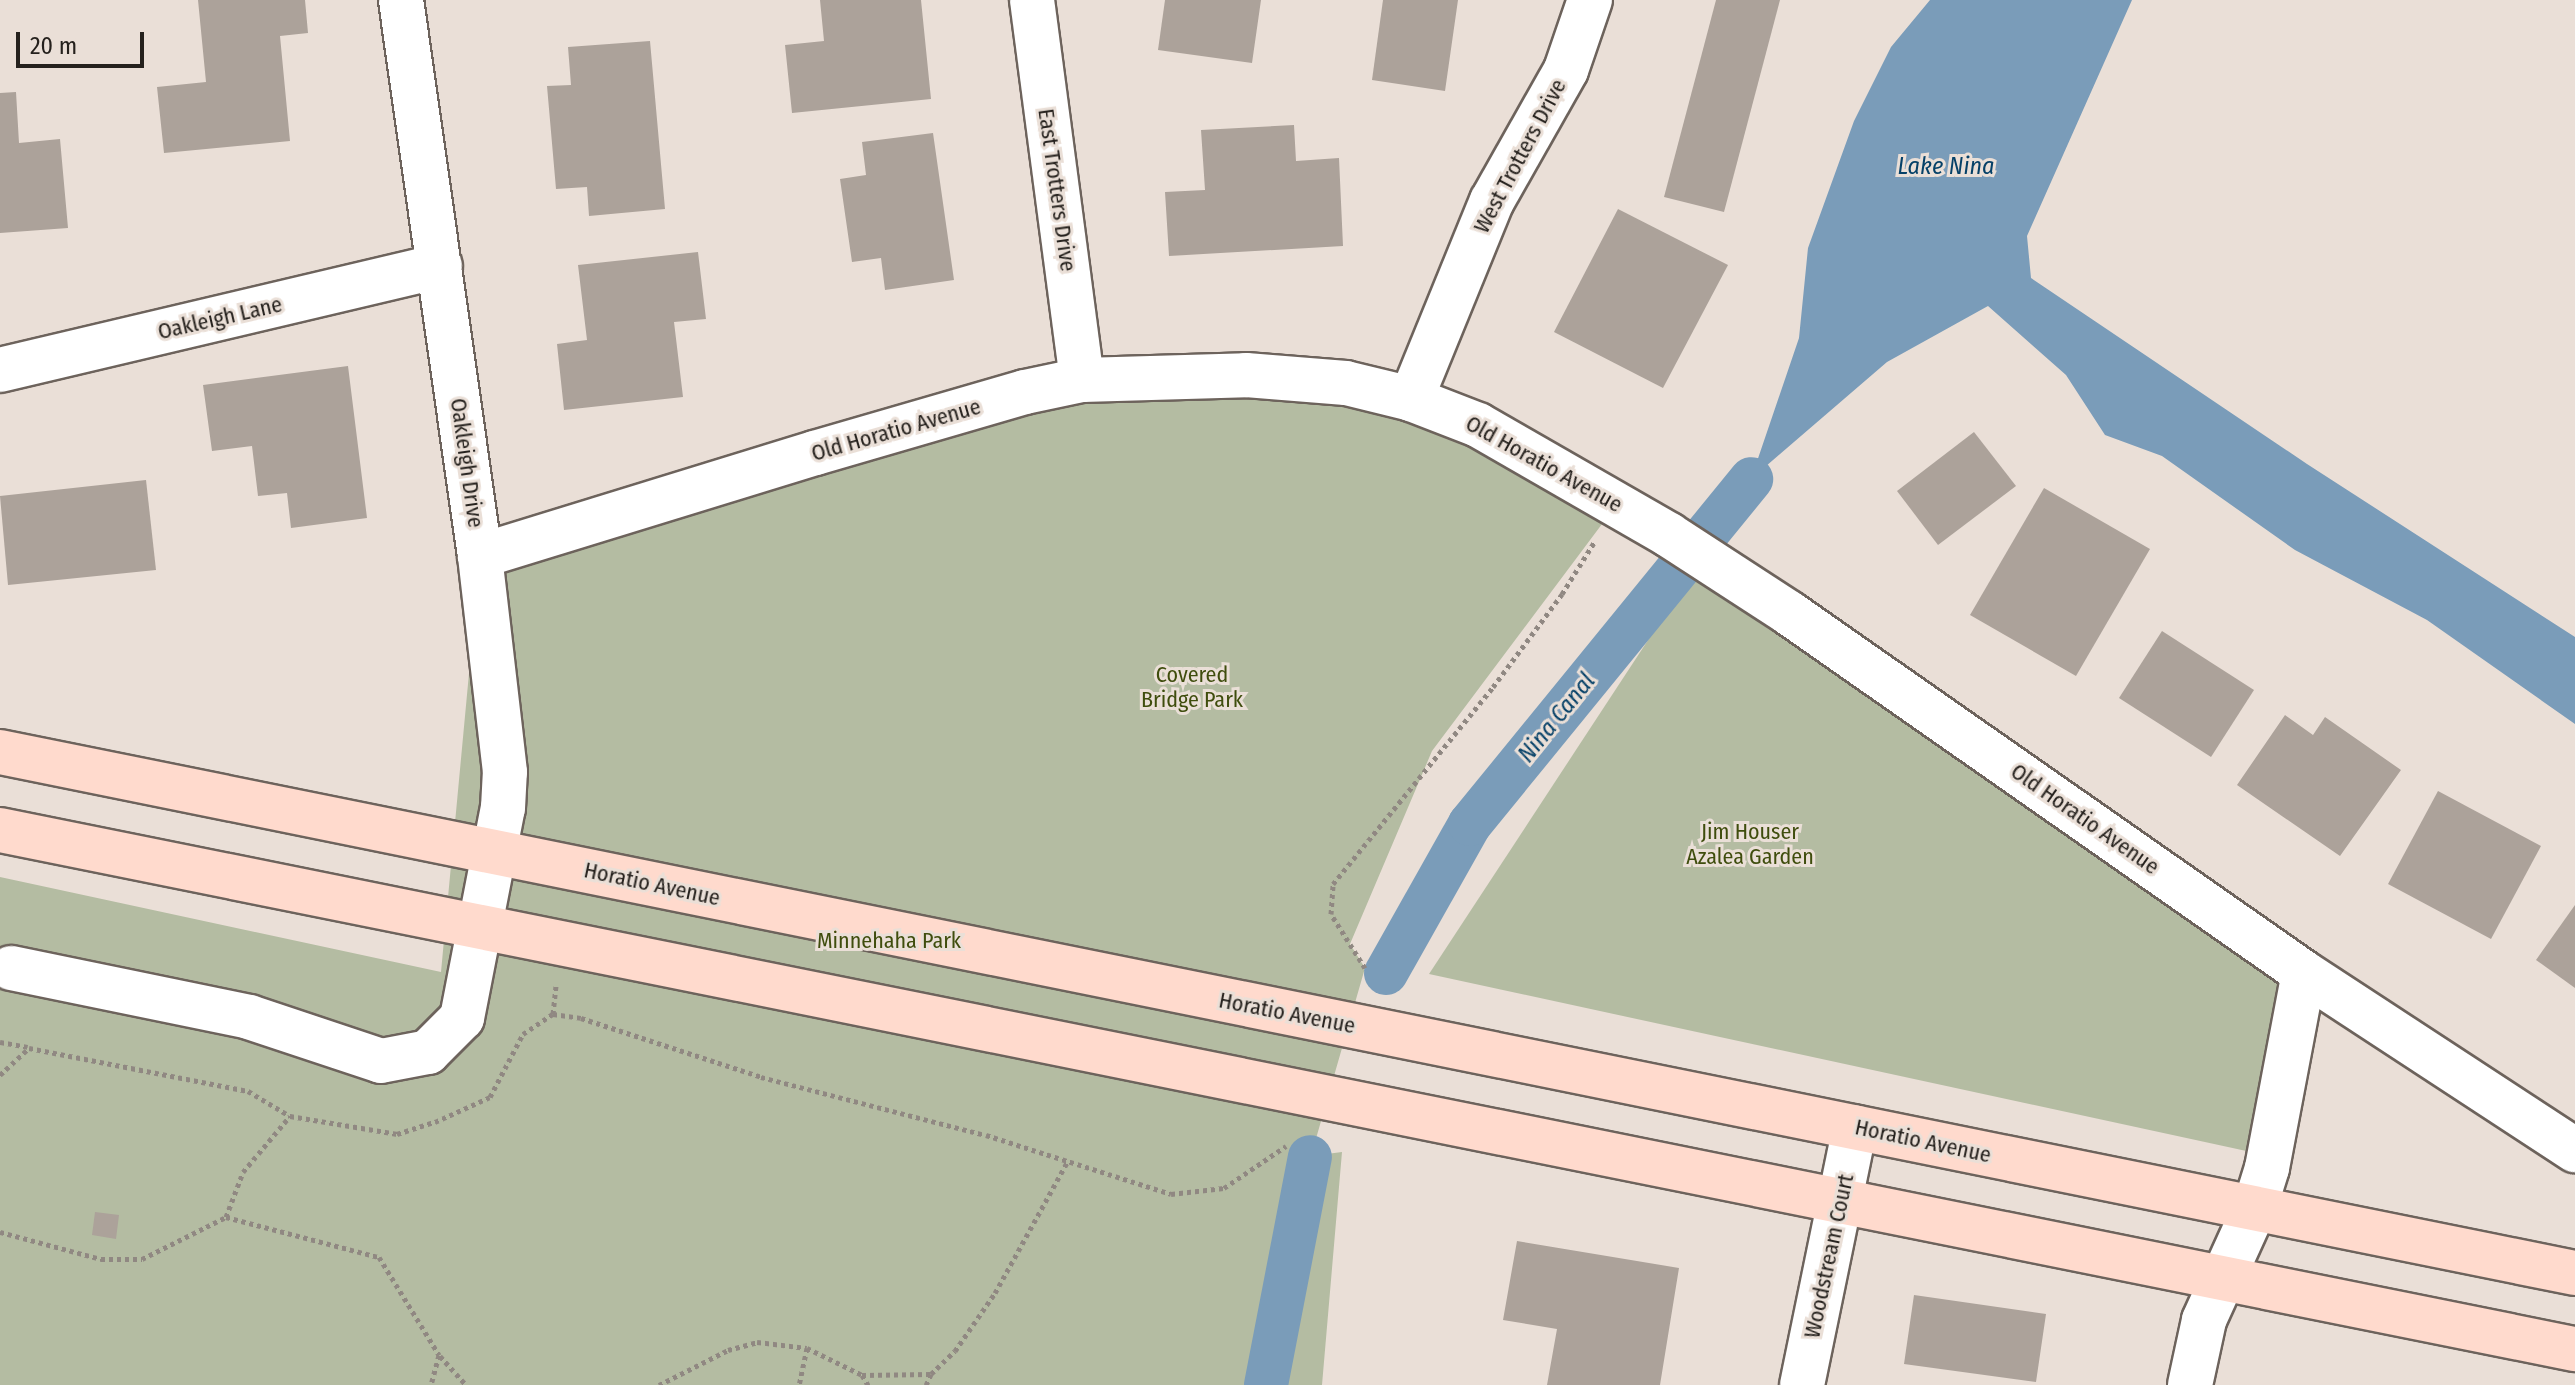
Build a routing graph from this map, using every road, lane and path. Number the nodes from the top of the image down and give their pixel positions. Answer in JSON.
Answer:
{"nodes":[{"id":1,"x":401,"y":0,"type":"edge"},
{"id":2,"x":1032,"y":0,"type":"edge"},
{"id":3,"x":1590,"y":0,"type":"edge"},
{"id":4,"x":440,"y":266,"type":"junction"},
{"id":5,"x":0,"y":370,"type":"edge"},
{"id":6,"x":1082,"y":380,"type":"junction"},
{"id":7,"x":1411,"y":399,"type":"junction"},
{"id":8,"x":1617,"y":504,"type":"junction"},
{"id":9,"x":480,"y":556,"type":"junction"},
{"id":10,"x":0,"y":752,"type":"edge"},
{"id":11,"x":0,"y":830,"type":"edge"},
{"id":12,"x":495,"y":852,"type":"junction"},
{"id":13,"x":481,"y":925,"type":"junction"},
{"id":14,"x":11,"y":968,"type":"dead end"},
{"id":15,"x":1365,"y":968,"type":"dead end"},
{"id":16,"x":2304,"y":973,"type":"junction"},
{"id":17,"x":556,"y":985,"type":"dead end"},
{"id":18,"x":0,"y":1042,"type":"edge"},
{"id":19,"x":29,"y":1048,"type":"junction"},
{"id":20,"x":0,"y":1075,"type":"edge"},
{"id":21,"x":1855,"y":1127,"type":"junction"},
{"id":22,"x":1286,"y":1146,"type":"dead end"},
{"id":23,"x":2575,"y":1150,"type":"edge"},
{"id":24,"x":1068,"y":1161,"type":"junction"},
{"id":25,"x":1840,"y":1202,"type":"junction"},
{"id":26,"x":2254,"y":1210,"type":"junction"},
{"id":27,"x":226,"y":1217,"type":"junction"},
{"id":28,"x":0,"y":1232,"type":"edge"},
{"id":29,"x":2575,"y":1273,"type":"edge"},
{"id":30,"x":2223,"y":1280,"type":"junction"},
{"id":31,"x":807,"y":1348,"type":"junction"},
{"id":32,"x":2575,"y":1349,"type":"edge"},
{"id":33,"x":439,"y":1355,"type":"junction"},
{"id":34,"x":931,"y":1374,"type":"junction"},
{"id":35,"x":862,"y":1375,"type":"junction"},
{"id":36,"x":431,"y":1385,"type":"edge"},
{"id":37,"x":466,"y":1385,"type":"edge"},
{"id":38,"x":659,"y":1385,"type":"edge"},
{"id":39,"x":799,"y":1385,"type":"edge"},
{"id":40,"x":868,"y":1385,"type":"edge"},
{"id":41,"x":926,"y":1385,"type":"edge"},
{"id":42,"x":1802,"y":1385,"type":"edge"},
{"id":43,"x":2190,"y":1385,"type":"edge"}],
"edges":[{"from":1,"to":4,"type":"street","name":"Oakleigh Drive"},
{"from":2,"to":6,"type":"street","name":"East Trotters Drive"},
{"from":3,"to":7,"type":"street","name":"West Trotters Drive"},
{"from":4,"to":5,"type":"street","name":"Oakleigh Lane"},
{"from":4,"to":9,"type":"street","name":"Oakleigh Drive"},
{"from":6,"to":7,"type":"street","name":"Old Horatio Avenue"},
{"from":6,"to":9,"type":"street","name":"Old Horatio Avenue"},
{"from":7,"to":8,"type":"street","name":"Old Horatio Avenue"},
{"from":8,"to":15,"type":"path"},
{"from":8,"to":16,"type":"street","name":"Old Horatio Avenue"},
{"from":9,"to":12,"type":"street","name":"Oakleigh Drive"},
{"from":10,"to":12,"type":"main road","name":"Horatio Avenue"},
{"from":11,"to":13,"type":"main road"},
{"from":12,"to":13,"type":"street","name":"Oakleigh Drive"},
{"from":12,"to":21,"type":"main road","name":"Horatio Avenue"},
{"from":13,"to":14,"type":"street","name":"Oakleigh Drive"},
{"from":13,"to":25,"type":"main road"},
{"from":16,"to":23,"type":"street","name":"Old Horatio Avenue"},
{"from":16,"to":26,"type":"street"},
{"from":17,"to":24,"type":"path"},
{"from":18,"to":19,"type":"path"},
{"from":19,"to":20,"type":"path"},
{"from":19,"to":27,"type":"path"},
{"from":21,"to":25,"type":"street","name":"Woodstream Court"},
{"from":21,"to":26,"type":"main road","name":"Horatio Avenue"},
{"from":22,"to":24,"type":"path"},
{"from":24,"to":34,"type":"path"},
{"from":25,"to":30,"type":"main road"},
{"from":25,"to":42,"type":"street","name":"Woodstream Court"},
{"from":26,"to":29,"type":"main road","name":"Horatio Avenue"},
{"from":26,"to":30,"type":"street"},
{"from":27,"to":28,"type":"path"},
{"from":27,"to":33,"type":"path"},
{"from":30,"to":32,"type":"main road"},
{"from":30,"to":43,"type":"street"},
{"from":31,"to":35,"type":"path"},
{"from":31,"to":38,"type":"path"},
{"from":31,"to":39,"type":"path"},
{"from":33,"to":36,"type":"path"},
{"from":33,"to":37,"type":"path"},
{"from":34,"to":35,"type":"path"},
{"from":34,"to":41,"type":"path"},
{"from":35,"to":40,"type":"path"}]}
